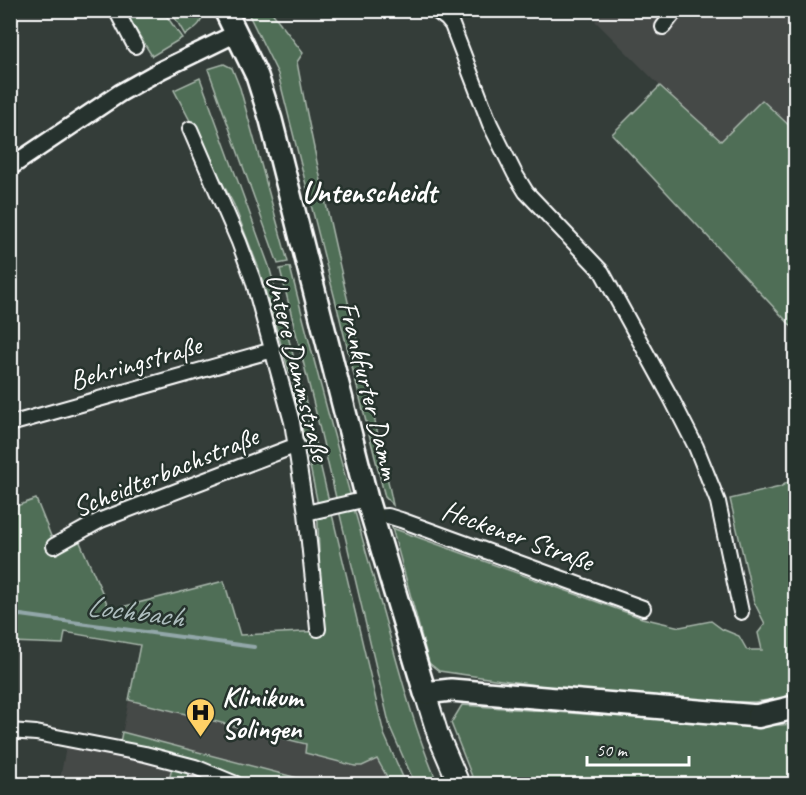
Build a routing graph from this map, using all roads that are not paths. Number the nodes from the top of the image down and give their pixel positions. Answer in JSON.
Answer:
{"nodes":[{"id":1,"x":116,"y":10,"type":"edge"},
{"id":2,"x":225,"y":10,"type":"edge"},
{"id":3,"x":435,"y":10,"type":"edge"},
{"id":4,"x":676,"y":10,"type":"edge"},
{"id":5,"x":451,"y":15,"type":"edge"},
{"id":6,"x":663,"y":27,"type":"dead end"},
{"id":7,"x":237,"y":33,"type":"junction"},
{"id":8,"x":135,"y":46,"type":"dead end"},
{"id":9,"x":190,"y":129,"type":"dead end"},
{"id":10,"x":10,"y":167,"type":"edge"},
{"id":11,"x":273,"y":350,"type":"junction"},
{"id":12,"x":10,"y":424,"type":"edge"},
{"id":13,"x":297,"y":445,"type":"junction"},
{"id":14,"x":371,"y":508,"type":"junction"},
{"id":15,"x":306,"y":513,"type":"junction"},
{"id":16,"x":54,"y":546,"type":"dead end"},
{"id":17,"x":643,"y":608,"type":"dead end"},
{"id":18,"x":741,"y":612,"type":"dead end"},
{"id":19,"x":318,"y":628,"type":"dead end"},
{"id":20,"x":426,"y":693,"type":"junction"},
{"id":21,"x":795,"y":707,"type":"edge"},
{"id":22,"x":758,"y":716,"type":"junction"},
{"id":23,"x":795,"y":718,"type":"edge"},
{"id":24,"x":10,"y":731,"type":"edge"},
{"id":25,"x":236,"y":784,"type":"edge"},
{"id":26,"x":459,"y":784,"type":"edge"}],
"edges":[{"from":1,"to":8,"type":"street"},
{"from":2,"to":7,"type":"main road","name":"Frankfurter Damm"},
{"from":3,"to":5,"type":"street"},
{"from":4,"to":6,"type":"street"},
{"from":5,"to":18,"type":"street"},
{"from":7,"to":10,"type":"street"},
{"from":7,"to":14,"type":"main road","name":"Frankfurter Damm"},
{"from":9,"to":11,"type":"street","name":"Untere Dammstraße"},
{"from":11,"to":12,"type":"street","name":"Behringstraße"},
{"from":11,"to":13,"type":"street","name":"Untere Dammstraße"},
{"from":13,"to":15,"type":"street","name":"Untere Dammstraße"},
{"from":13,"to":16,"type":"street","name":"Scheidterbachstraße"},
{"from":14,"to":15,"type":"street","name":"Heckener Straße"},
{"from":14,"to":17,"type":"street","name":"Heckener Straße"},
{"from":14,"to":20,"type":"main road","name":"Frankfurter Damm"},
{"from":15,"to":19,"type":"street","name":"Untere Dammstraße"},
{"from":20,"to":22,"type":"main road"},
{"from":20,"to":26,"type":"main road","name":"Frankfurter Damm"},
{"from":21,"to":22,"type":"highway"},
{"from":22,"to":23,"type":"highway"},
{"from":24,"to":25,"type":"street"}]}
